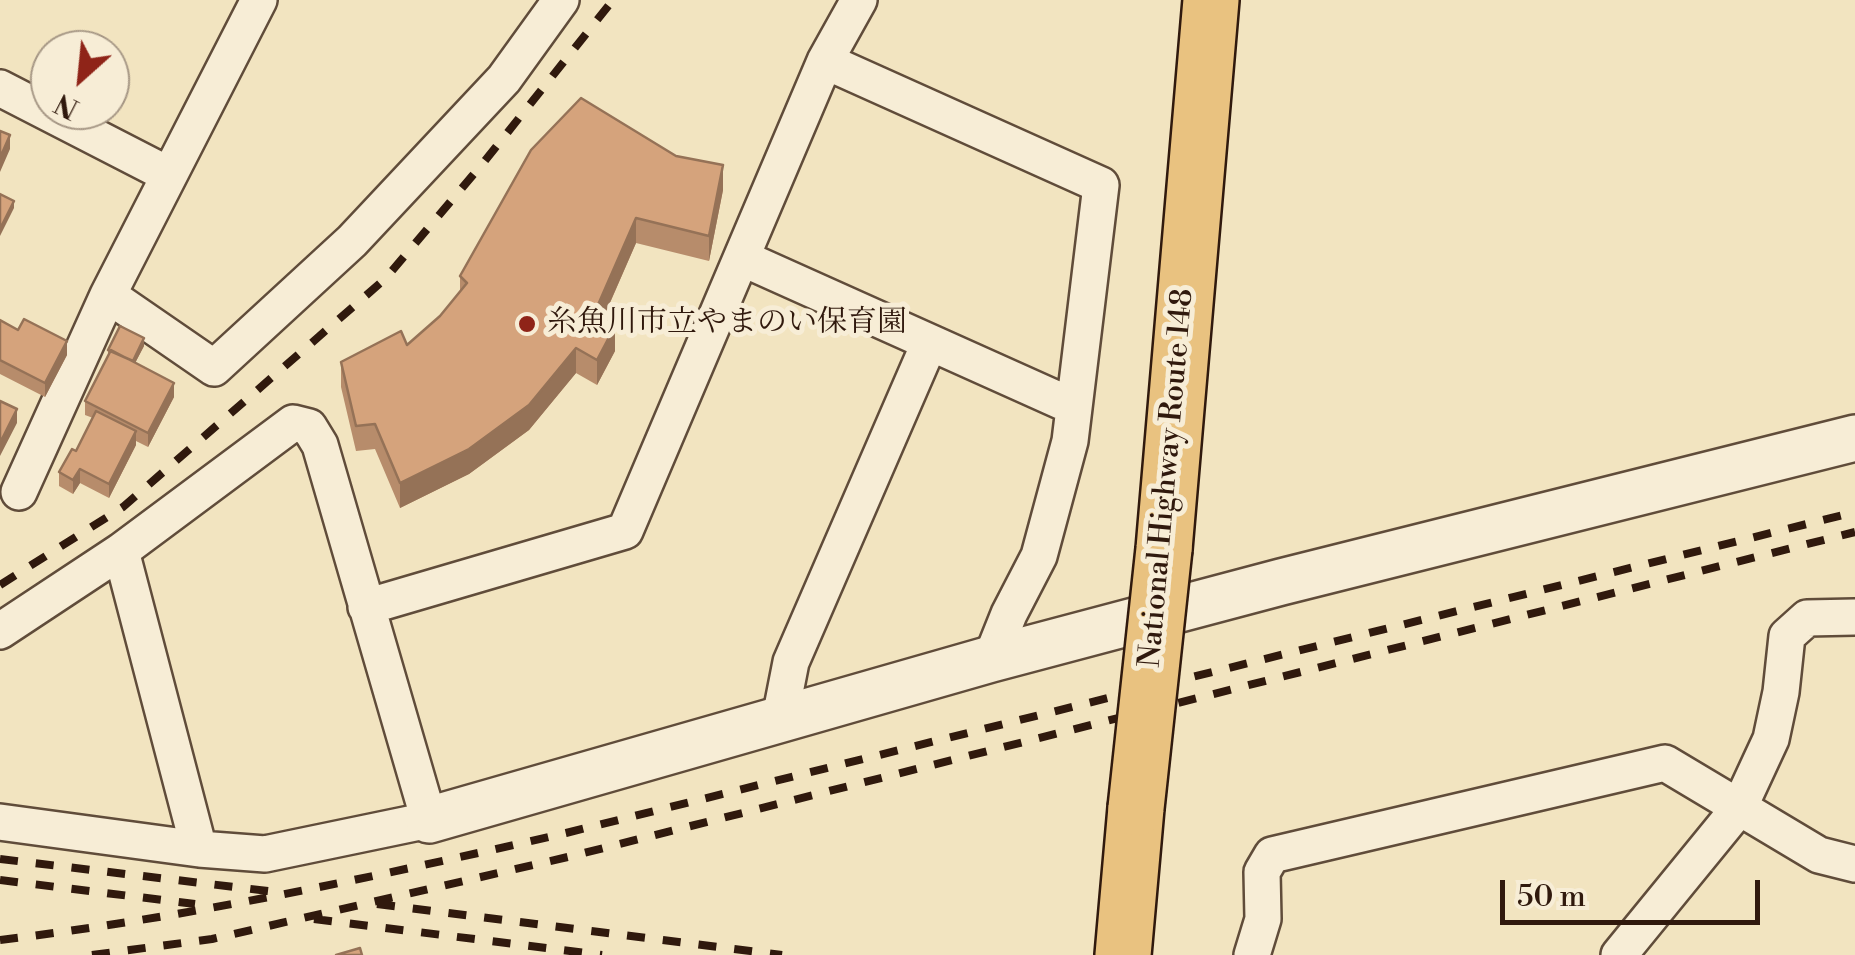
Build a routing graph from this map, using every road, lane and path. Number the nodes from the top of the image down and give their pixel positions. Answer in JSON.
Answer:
{"nodes":[{"id":1,"x":259,"y":0,"type":"edge"},
{"id":2,"x":562,"y":0,"type":"edge"},
{"id":3,"x":859,"y":0,"type":"edge"},
{"id":4,"x":1211,"y":0,"type":"edge"},
{"id":5,"x":826,"y":61,"type":"junction"},
{"id":6,"x":0,"y":88,"type":"edge"},
{"id":7,"x":169,"y":174,"type":"junction"},
{"id":8,"x":742,"y":258,"type":"junction"},
{"id":9,"x":108,"y":296,"type":"junction"},
{"id":10,"x":929,"y":344,"type":"junction"},
{"id":11,"x":1074,"y":407,"type":"junction"},
{"id":12,"x":1855,"y":438,"type":"edge"},
{"id":13,"x":22,"y":493,"type":"edge"},
{"id":14,"x":121,"y":550,"type":"junction"},
{"id":15,"x":366,"y":607,"type":"junction"},
{"id":16,"x":1855,"y":617,"type":"edge"},
{"id":17,"x":0,"y":631,"type":"edge"},
{"id":18,"x":991,"y":659,"type":"junction"},
{"id":19,"x":780,"y":718,"type":"junction"},
{"id":20,"x":1739,"y":808,"type":"junction"},
{"id":21,"x":428,"y":820,"type":"junction"},
{"id":22,"x":0,"y":822,"type":"edge"},
{"id":23,"x":199,"y":850,"type":"junction"},
{"id":24,"x":1855,"y":864,"type":"edge"},
{"id":25,"x":1123,"y":955,"type":"edge"},
{"id":26,"x":1252,"y":955,"type":"edge"},
{"id":27,"x":1619,"y":955,"type":"edge"}],
"edges":[{"from":1,"to":7,"type":"street"},
{"from":2,"to":9,"type":"street"},
{"from":3,"to":5,"type":"street"},
{"from":4,"to":25,"type":"highway","name":"National Highway Route 148","bridge":true},
{"from":5,"to":8,"type":"street"},
{"from":5,"to":11,"type":"street"},
{"from":6,"to":7,"type":"street"},
{"from":7,"to":9,"type":"street"},
{"from":8,"to":10,"type":"street"},
{"from":8,"to":15,"type":"street"},
{"from":9,"to":13,"type":"street"},
{"from":10,"to":11,"type":"street"},
{"from":10,"to":19,"type":"street"},
{"from":11,"to":18,"type":"street"},
{"from":12,"to":18,"type":"street"},
{"from":14,"to":15,"type":"street"},
{"from":14,"to":17,"type":"street"},
{"from":14,"to":23,"type":"street"},
{"from":15,"to":21,"type":"street"},
{"from":16,"to":20,"type":"street"},
{"from":18,"to":19,"type":"street"},
{"from":19,"to":21,"type":"street"},
{"from":20,"to":24,"type":"street"},
{"from":20,"to":26,"type":"street"},
{"from":20,"to":27,"type":"street"},
{"from":21,"to":23,"type":"street"},
{"from":22,"to":23,"type":"street"}]}
